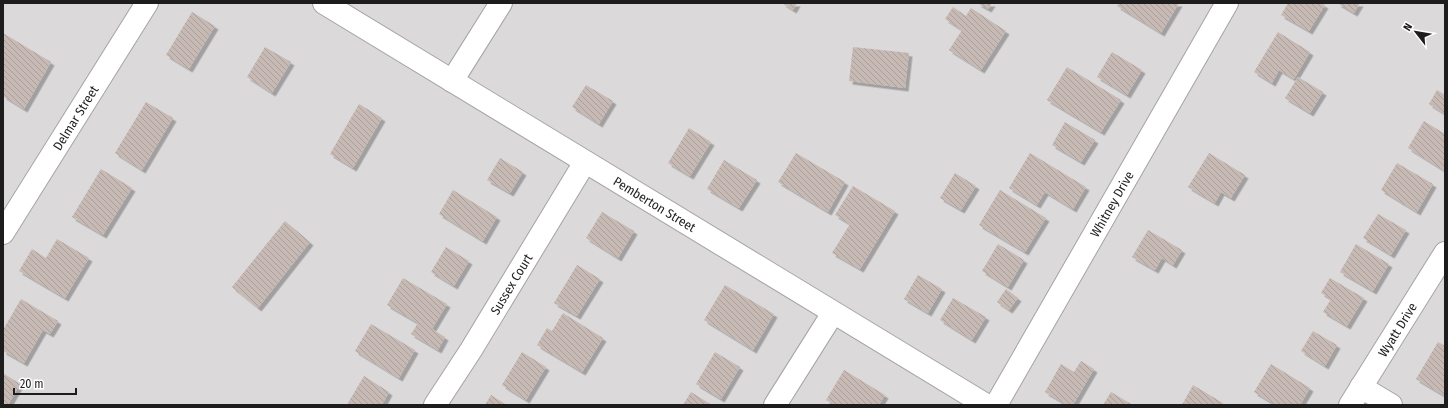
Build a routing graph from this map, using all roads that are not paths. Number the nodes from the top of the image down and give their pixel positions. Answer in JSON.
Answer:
{"nodes":[{"id":1,"x":147,"y":3,"type":"edge"},
{"id":2,"x":324,"y":3,"type":"edge"},
{"id":3,"x":501,"y":3,"type":"edge"},
{"id":4,"x":1228,"y":3,"type":"edge"},
{"id":5,"x":452,"y":81,"type":"junction"},
{"id":6,"x":585,"y":162,"type":"junction"},
{"id":7,"x":3,"y":233,"type":"edge"},
{"id":8,"x":1445,"y":253,"type":"edge"},
{"id":9,"x":833,"y":313,"type":"junction"},
{"id":10,"x":1355,"y":396,"type":"edge"},
{"id":11,"x":435,"y":405,"type":"edge"},
{"id":12,"x":775,"y":405,"type":"edge"},
{"id":13,"x":986,"y":405,"type":"edge"},
{"id":14,"x":996,"y":405,"type":"edge"},
{"id":15,"x":1391,"y":405,"type":"edge"}],
"edges":[{"from":1,"to":7,"type":"street","name":"Delmar Street"},
{"from":2,"to":5,"type":"street","name":"Pemberton Street"},
{"from":3,"to":5,"type":"street"},
{"from":4,"to":14,"type":"street","name":"Whitney Drive"},
{"from":5,"to":6,"type":"street","name":"Pemberton Street"},
{"from":6,"to":9,"type":"street","name":"Pemberton Street"},
{"from":6,"to":11,"type":"street","name":"Sussex Court"},
{"from":8,"to":10,"type":"street","name":"Wyatt Drive"},
{"from":9,"to":12,"type":"street"},
{"from":9,"to":13,"type":"street","name":"Pemberton Street"},
{"from":10,"to":15,"type":"street"}]}
